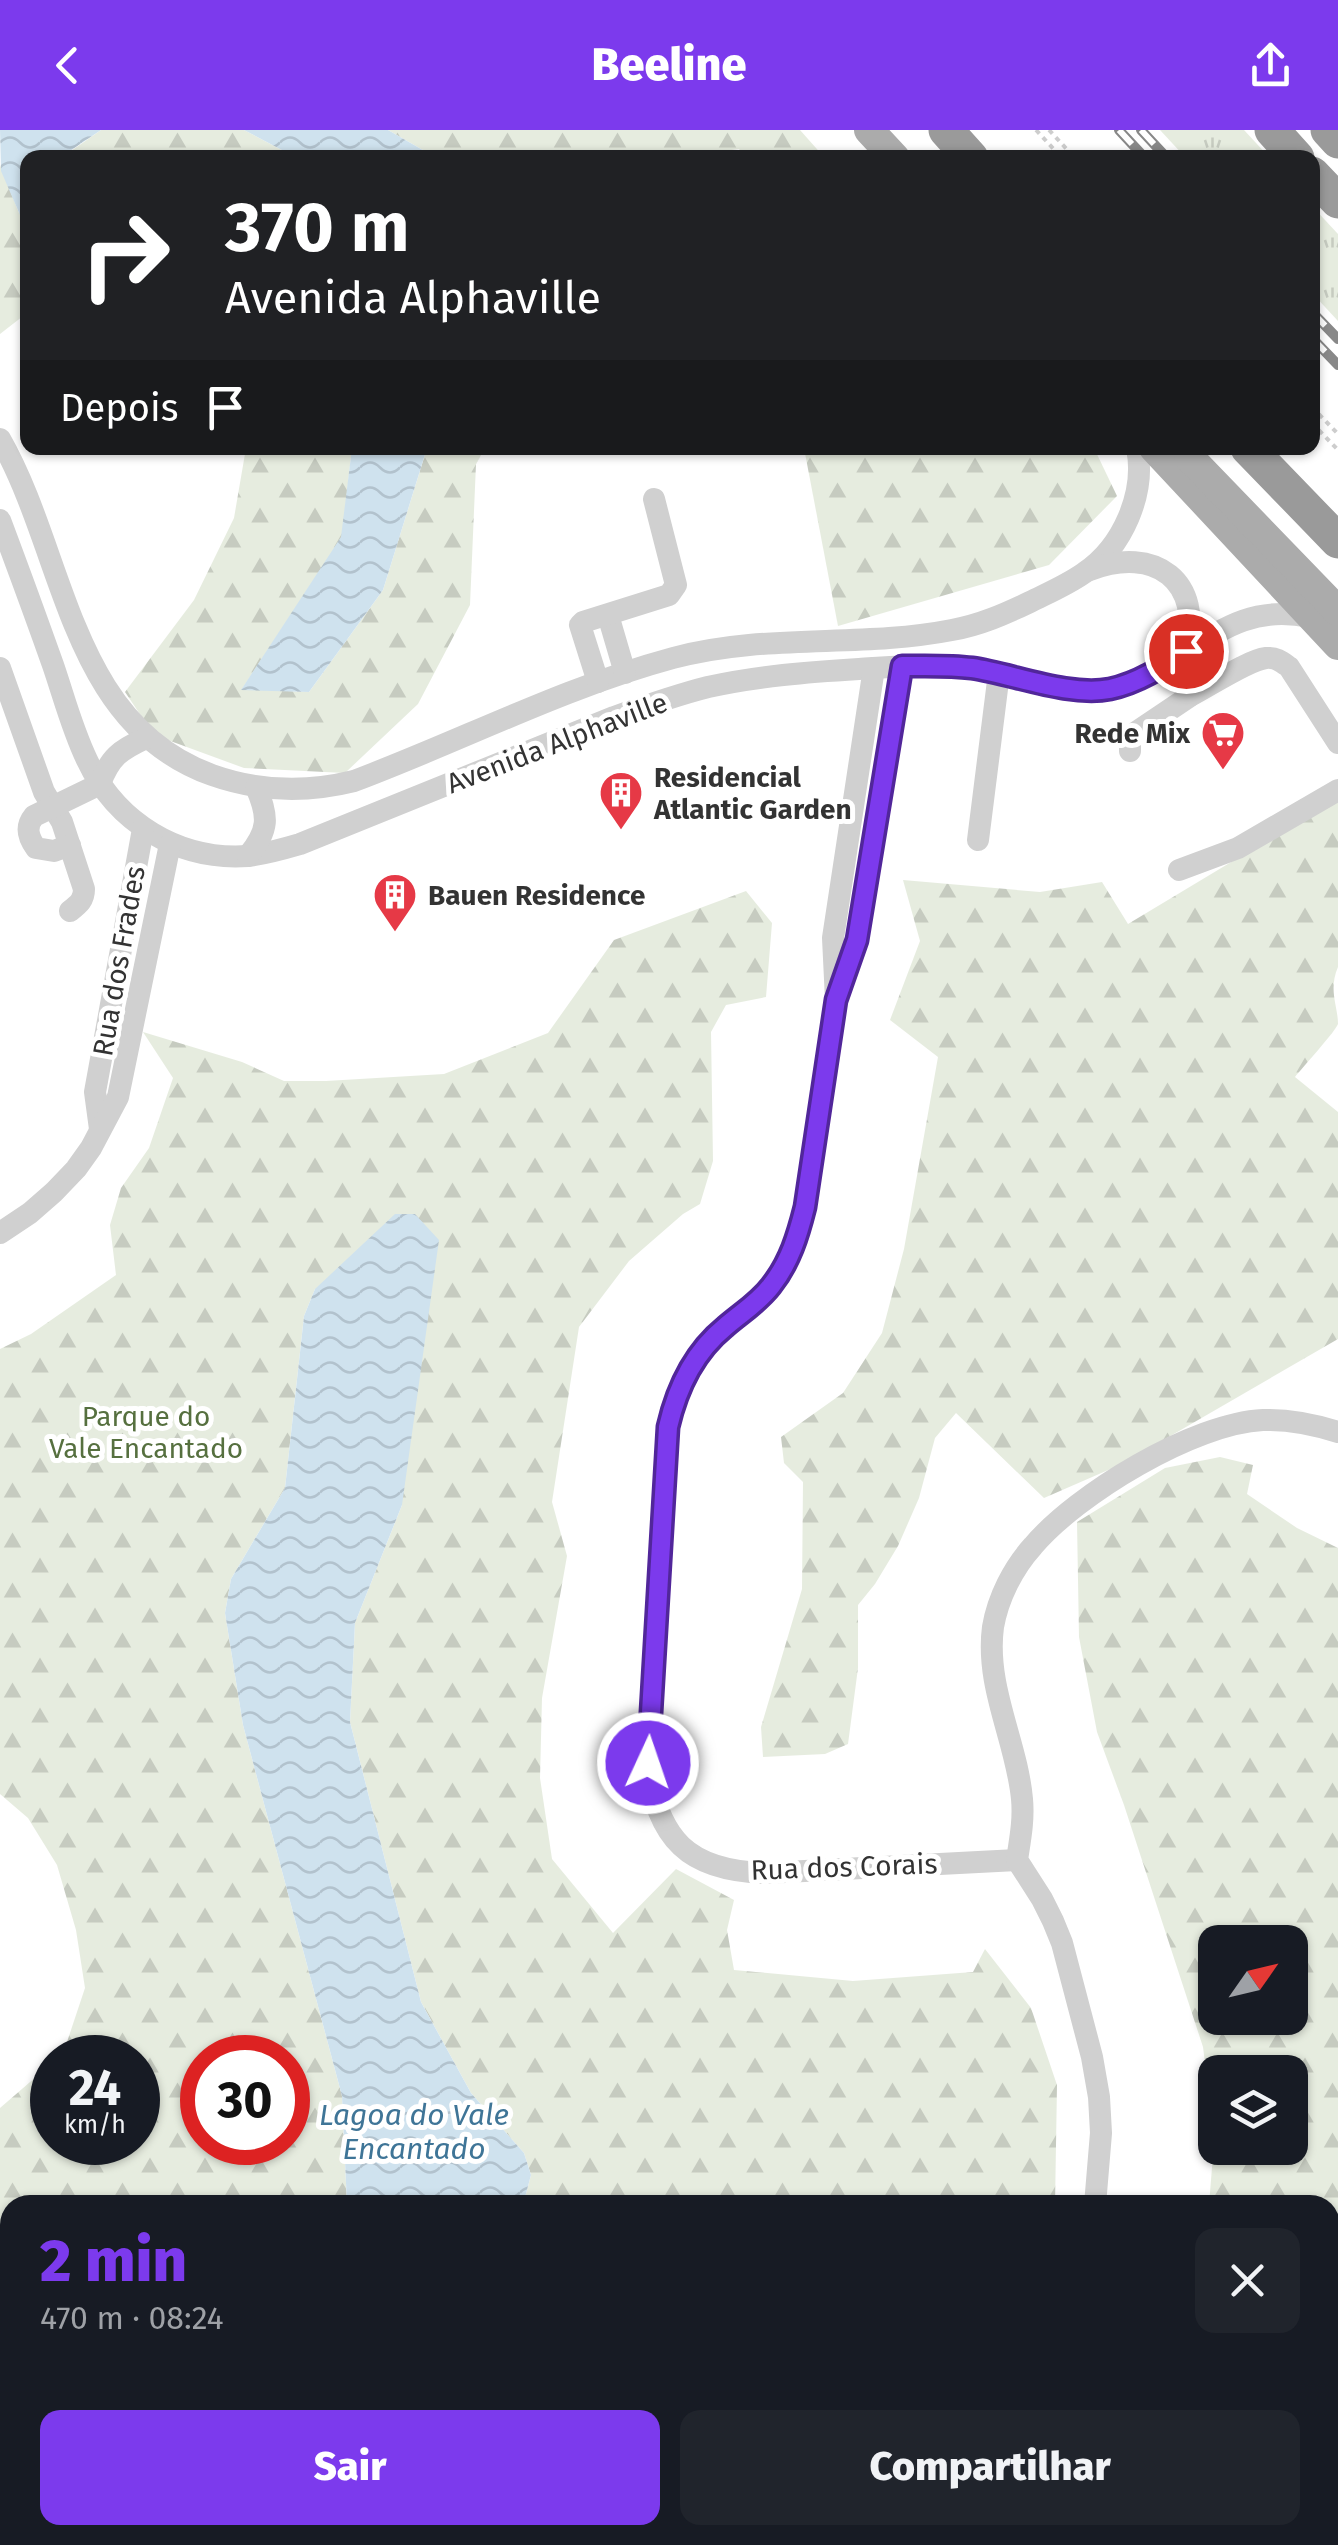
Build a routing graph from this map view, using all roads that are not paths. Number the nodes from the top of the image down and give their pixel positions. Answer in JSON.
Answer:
{"nodes":[{"id":1,"x":869,"y":130,"type":"edge"},
{"id":2,"x":946,"y":130,"type":"edge"},
{"id":3,"x":1272,"y":130,"type":"edge"},
{"id":4,"x":1328,"y":130,"type":"edge"},
{"id":5,"x":1338,"y":140,"type":"edge"},
{"id":6,"x":888,"y":150,"type":"edge"},
{"id":7,"x":964,"y":150,"type":"edge"},
{"id":8,"x":1290,"y":150,"type":"edge"},
{"id":9,"x":1320,"y":183,"type":"edge"},
{"id":10,"x":1338,"y":202,"type":"edge"},
{"id":11,"x":0,"y":439,"type":"edge"},
{"id":12,"x":1139,"y":455,"type":"edge"},
{"id":13,"x":1161,"y":455,"type":"edge"},
{"id":14,"x":1186,"y":455,"type":"edge"},
{"id":15,"x":1255,"y":455,"type":"edge"},
{"id":16,"x":654,"y":499,"type":"dead end"},
{"id":17,"x":0,"y":520,"type":"edge"},
{"id":18,"x":1338,"y":541,"type":"edge"},
{"id":19,"x":1086,"y":572,"type":"junction"},
{"id":20,"x":1324,"y":614,"type":"edge"},
{"id":21,"x":608,"y":615,"type":"junction"},
{"id":22,"x":1338,"y":646,"type":"edge"},
{"id":23,"x":1179,"y":656,"type":"junction"},
{"id":24,"x":902,"y":666,"type":"junction"},
{"id":25,"x":0,"y":668,"type":"edge"},
{"id":26,"x":874,"y":668,"type":"junction"},
{"id":27,"x":626,"y":673,"type":"junction"},
{"id":28,"x":999,"y":673,"type":"junction"},
{"id":29,"x":598,"y":682,"type":"junction"},
{"id":30,"x":1190,"y":696,"type":"junction"},
{"id":31,"x":146,"y":738,"type":"junction"},
{"id":32,"x":1338,"y":743,"type":"edge"},
{"id":33,"x":1130,"y":751,"type":"dead end"},
{"id":34,"x":100,"y":784,"type":"junction"},
{"id":35,"x":256,"y":787,"type":"junction"},
{"id":36,"x":1338,"y":790,"type":"edge"},
{"id":37,"x":53,"y":808,"type":"junction"},
{"id":38,"x":143,"y":829,"type":"junction"},
{"id":39,"x":978,"y":840,"type":"dead end"},
{"id":40,"x":170,"y":844,"type":"junction"},
{"id":41,"x":70,"y":845,"type":"junction"},
{"id":42,"x":248,"y":856,"type":"junction"},
{"id":43,"x":843,"y":870,"type":"junction"},
{"id":44,"x":1178,"y":870,"type":"dead end"},
{"id":45,"x":868,"y":874,"type":"junction"},
{"id":46,"x":70,"y":910,"type":"dead end"},
{"id":47,"x":836,"y":1000,"type":"junction"},
{"id":48,"x":107,"y":1028,"type":"junction"},
{"id":49,"x":131,"y":1033,"type":"junction"},
{"id":50,"x":106,"y":1094,"type":"junction"},
{"id":51,"x":0,"y":1233,"type":"edge"},
{"id":52,"x":1338,"y":1432,"type":"edge"},
{"id":53,"x":1017,"y":1860,"type":"junction"},
{"id":54,"x":1096,"y":2195,"type":"edge"}],
"edges":[{"from":1,"to":6,"type":"main road"},
{"from":2,"to":7,"type":"highway"},
{"from":3,"to":8,"type":"highway"},
{"from":4,"to":5,"type":"highway"},
{"from":9,"to":10,"type":"highway"},
{"from":11,"to":31,"type":"street","name":"Avenida Alphaville"},
{"from":12,"to":19,"type":"street","name":"Avenida Alphaville"},
{"from":13,"to":20,"type":"main road"},
{"from":14,"to":20,"type":"main road"},
{"from":15,"to":18,"type":"highway"},
{"from":16,"to":21,"type":"street"},
{"from":17,"to":34,"type":"street","name":"Avenida Alphaville"},
{"from":19,"to":23,"type":"street"},
{"from":19,"to":27,"type":"street","name":"Avenida Alphaville"},
{"from":20,"to":22,"type":"main road"},
{"from":20,"to":23,"type":"street","name":"Avenida Alphaville"},
{"from":21,"to":27,"type":"street"},
{"from":21,"to":29,"type":"street"},
{"from":23,"to":28,"type":"street","name":"Avenida Alphaville"},
{"from":23,"to":30,"type":"street"},
{"from":24,"to":26,"type":"street","name":"Avenida Alphaville"},
{"from":24,"to":28,"type":"street","name":"Avenida Alphaville"},
{"from":24,"to":45,"type":"street","name":"Rua dos Corais"},
{"from":25,"to":37,"type":"street"},
{"from":26,"to":42,"type":"street","name":"Avenida Alphaville"},
{"from":26,"to":43,"type":"street","name":"Rua dos Corais"},
{"from":27,"to":29,"type":"street","name":"Avenida Alphaville"},
{"from":28,"to":39,"type":"street"},
{"from":29,"to":35,"type":"street","name":"Avenida Alphaville"},
{"from":30,"to":32,"type":"street"},
{"from":30,"to":33,"type":"street"},
{"from":31,"to":34,"type":"street"},
{"from":31,"to":35,"type":"street","name":"Avenida Alphaville"},
{"from":34,"to":37,"type":"street"},
{"from":34,"to":38,"type":"street","name":"Avenida Alphaville"},
{"from":35,"to":42,"type":"street"},
{"from":36,"to":44,"type":"street"},
{"from":37,"to":41,"type":"street"},
{"from":37,"to":41,"type":"street"},
{"from":38,"to":40,"type":"street","name":"Avenida Alphaville"},
{"from":38,"to":48,"type":"street","name":"Rua dos Frades"},
{"from":40,"to":42,"type":"street","name":"Avenida Alphaville"},
{"from":40,"to":49,"type":"street","name":"Rua dos Frades"},
{"from":41,"to":46,"type":"street"},
{"from":43,"to":45,"type":"street"},
{"from":43,"to":47,"type":"street","name":"Rua dos Corais"},
{"from":45,"to":47,"type":"street","name":"Rua dos Corais"},
{"from":47,"to":53,"type":"street","name":"Rua dos Corais"},
{"from":48,"to":49,"type":"street"},
{"from":48,"to":50,"type":"street","name":"Rua dos Frades"},
{"from":49,"to":50,"type":"street","name":"Rua dos Frades"},
{"from":50,"to":51,"type":"street","name":"Rua dos Frades"},
{"from":52,"to":53,"type":"street"},
{"from":53,"to":54,"type":"street"}]}
